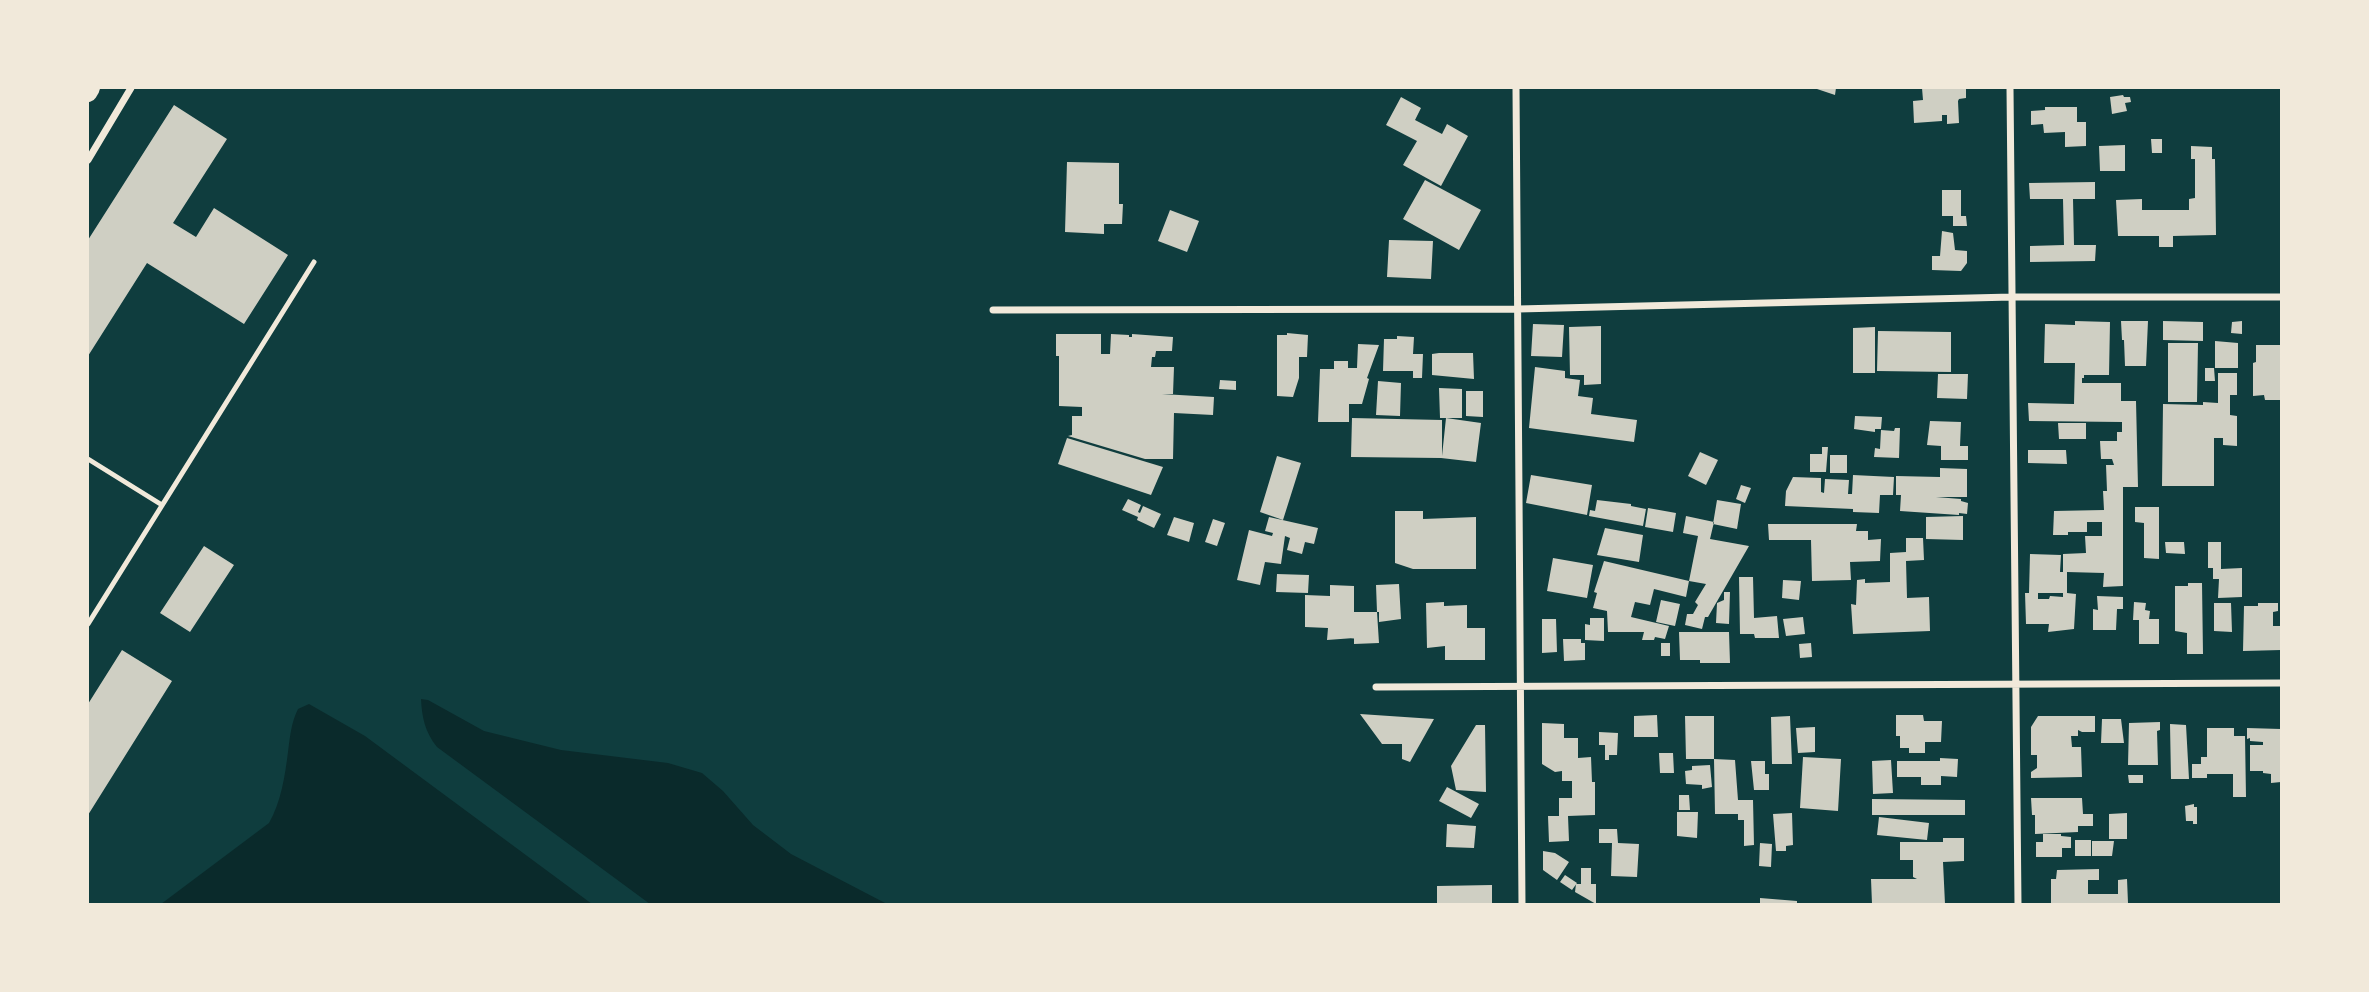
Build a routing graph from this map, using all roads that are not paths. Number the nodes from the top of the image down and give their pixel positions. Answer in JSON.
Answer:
{"nodes":[{"id":1,"x":91,"y":88,"type":"edge"},
{"id":2,"x":131,"y":88,"type":"edge"},
{"id":3,"x":1516,"y":88,"type":"edge"},
{"id":4,"x":2010,"y":88,"type":"edge"},
{"id":5,"x":88,"y":93,"type":"edge"},
{"id":6,"x":88,"y":160,"type":"edge"},
{"id":7,"x":314,"y":262,"type":"dead end"},
{"id":8,"x":2012,"y":297,"type":"junction"},
{"id":9,"x":2281,"y":297,"type":"edge"},
{"id":10,"x":1518,"y":309,"type":"junction"},
{"id":11,"x":993,"y":310,"type":"dead end"},
{"id":12,"x":88,"y":459,"type":"edge"},
{"id":13,"x":162,"y":505,"type":"junction"},
{"id":14,"x":88,"y":624,"type":"edge"},
{"id":15,"x":2281,"y":682,"type":"edge"},
{"id":16,"x":2016,"y":684,"type":"junction"},
{"id":17,"x":1376,"y":687,"type":"dead end"},
{"id":18,"x":1521,"y":687,"type":"junction"},
{"id":19,"x":1522,"y":905,"type":"edge"},
{"id":20,"x":2018,"y":905,"type":"edge"}],
"edges":[{"from":1,"to":5,"type":"highway"},
{"from":2,"to":6,"type":"street"},
{"from":3,"to":10,"type":"street"},
{"from":4,"to":8,"type":"street"},
{"from":7,"to":13,"type":"lane"},
{"from":8,"to":9,"type":"street"},
{"from":8,"to":10,"type":"street"},
{"from":8,"to":16,"type":"street"},
{"from":10,"to":11,"type":"street"},
{"from":10,"to":18,"type":"street"},
{"from":12,"to":13,"type":"lane"},
{"from":13,"to":14,"type":"lane"},
{"from":15,"to":16,"type":"street"},
{"from":16,"to":18,"type":"street"},
{"from":16,"to":20,"type":"street"},
{"from":17,"to":18,"type":"street"},
{"from":18,"to":19,"type":"street"}]}
